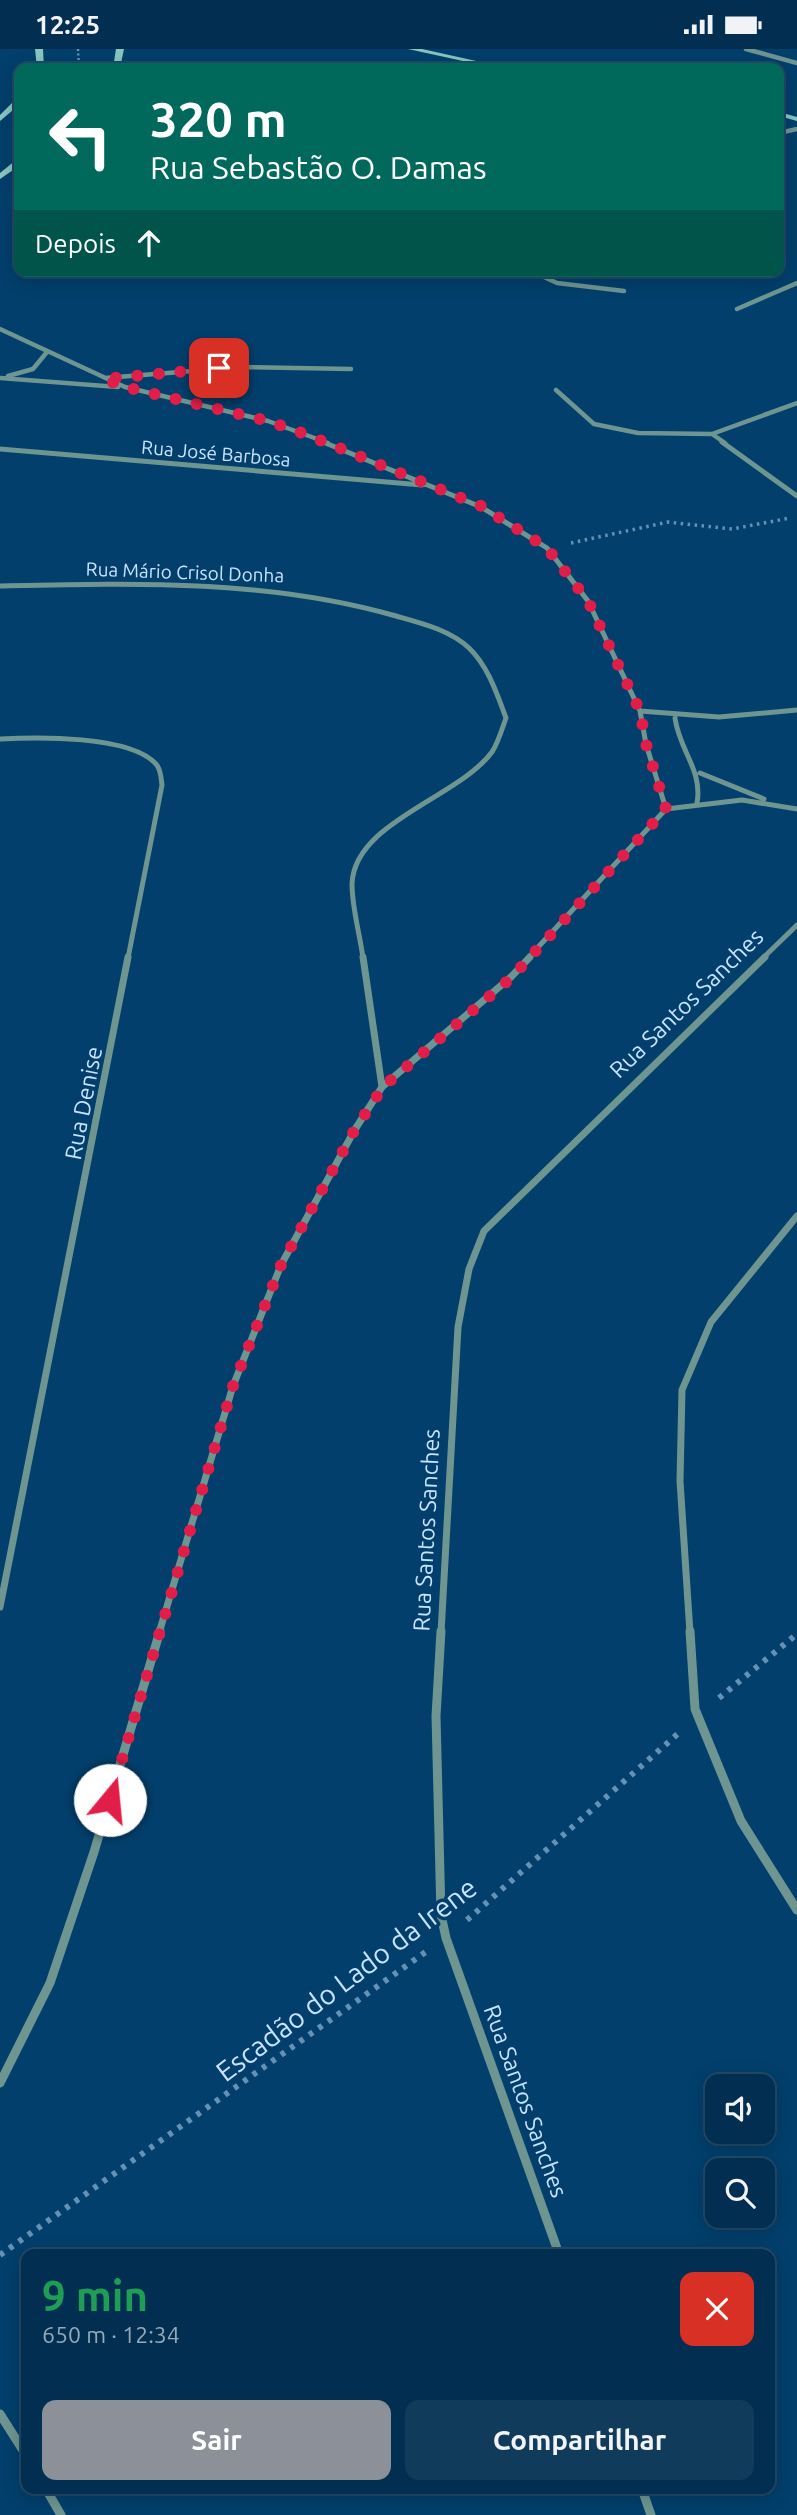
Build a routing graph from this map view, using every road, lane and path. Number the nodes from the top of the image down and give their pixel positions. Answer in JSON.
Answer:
{"nodes":[{"id":1,"x":412,"y":49,"type":"edge"},
{"id":2,"x":746,"y":49,"type":"edge"},
{"id":3,"x":480,"y":63,"type":"edge"},
{"id":4,"x":797,"y":63,"type":"edge"},
{"id":5,"x":14,"y":106,"type":"edge"},
{"id":6,"x":0,"y":119,"type":"edge"},
{"id":7,"x":14,"y":166,"type":"edge"},
{"id":8,"x":0,"y":177,"type":"edge"},
{"id":9,"x":544,"y":277,"type":"edge"},
{"id":10,"x":797,"y":283,"type":"edge"},
{"id":11,"x":624,"y":291,"type":"dead end"},
{"id":12,"x":737,"y":309,"type":"dead end"},
{"id":13,"x":0,"y":329,"type":"edge"},
{"id":14,"x":47,"y":352,"type":"junction"},
{"id":15,"x":351,"y":369,"type":"dead end"},
{"id":16,"x":0,"y":378,"type":"edge"},
{"id":17,"x":104,"y":379,"type":"junction"},
{"id":18,"x":125,"y":387,"type":"junction"},
{"id":19,"x":556,"y":390,"type":"dead end"},
{"id":20,"x":797,"y":403,"type":"edge"},
{"id":21,"x":712,"y":434,"type":"junction"},
{"id":22,"x":0,"y":449,"type":"edge"},
{"id":23,"x":430,"y":485,"type":"junction"},
{"id":24,"x":797,"y":496,"type":"edge"},
{"id":25,"x":797,"y":516,"type":"edge"},
{"id":26,"x":547,"y":548,"type":"junction"},
{"id":27,"x":0,"y":586,"type":"edge"},
{"id":28,"x":797,"y":710,"type":"edge"},
{"id":29,"x":640,"y":711,"type":"junction"},
{"id":30,"x":675,"y":718,"type":"junction"},
{"id":31,"x":0,"y":739,"type":"edge"},
{"id":32,"x":700,"y":773,"type":"junction"},
{"id":33,"x":697,"y":803,"type":"junction"},
{"id":34,"x":773,"y":803,"type":"junction"},
{"id":35,"x":666,"y":809,"type":"junction"},
{"id":36,"x":797,"y":809,"type":"edge"},
{"id":37,"x":797,"y":925,"type":"edge"},
{"id":38,"x":383,"y":1087,"type":"junction"},
{"id":39,"x":797,"y":1216,"type":"edge"},
{"id":40,"x":0,"y":1607,"type":"edge"},
{"id":41,"x":797,"y":1634,"type":"edge"},
{"id":42,"x":697,"y":1717,"type":"junction"},
{"id":43,"x":797,"y":1910,"type":"edge"},
{"id":44,"x":446,"y":1938,"type":"junction"},
{"id":45,"x":0,"y":2083,"type":"edge"},
{"id":46,"x":557,"y":2249,"type":"edge"},
{"id":47,"x":0,"y":2255,"type":"edge"},
{"id":48,"x":0,"y":2414,"type":"edge"},
{"id":49,"x":21,"y":2447,"type":"edge"},
{"id":50,"x":49,"y":2494,"type":"edge"},
{"id":51,"x":644,"y":2494,"type":"edge"},
{"id":52,"x":61,"y":2515,"type":"edge"},
{"id":53,"x":652,"y":2515,"type":"edge"}],
"edges":[{"from":1,"to":3,"type":"street"},
{"from":2,"to":4,"type":"street"},
{"from":5,"to":6,"type":"street"},
{"from":7,"to":8,"type":"street"},
{"from":9,"to":11,"type":"street"},
{"from":10,"to":12,"type":"street"},
{"from":13,"to":14,"type":"street"},
{"from":14,"to":16,"type":"street"},
{"from":14,"to":17,"type":"street"},
{"from":15,"to":17,"type":"street"},
{"from":16,"to":18,"type":"street"},
{"from":17,"to":18,"type":"street"},
{"from":18,"to":23,"type":"street"},
{"from":19,"to":21,"type":"street"},
{"from":20,"to":21,"type":"street"},
{"from":21,"to":24,"type":"street"},
{"from":22,"to":23,"type":"street","name":"Rua José Barbosa"},
{"from":23,"to":26,"type":"street"},
{"from":25,"to":26,"type":"path"},
{"from":26,"to":29,"type":"street"},
{"from":27,"to":38,"type":"street","name":"Rua Mário Crisol Donha"},
{"from":28,"to":30,"type":"street"},
{"from":29,"to":30,"type":"street"},
{"from":29,"to":35,"type":"street"},
{"from":30,"to":32,"type":"street"},
{"from":31,"to":40,"type":"street","name":"Rua Denise"},
{"from":32,"to":33,"type":"street"},
{"from":32,"to":34,"type":"street"},
{"from":33,"to":34,"type":"street"},
{"from":33,"to":35,"type":"street"},
{"from":34,"to":36,"type":"street"},
{"from":35,"to":38,"type":"street"},
{"from":37,"to":44,"type":"street","name":"Rua Santos Sanches"},
{"from":38,"to":45,"type":"street"},
{"from":39,"to":42,"type":"street"},
{"from":41,"to":42,"type":"path","name":"Escadão do Lado da Irene"},
{"from":42,"to":43,"type":"street"},
{"from":42,"to":44,"type":"path","name":"Escadão do Lado da Irene"},
{"from":44,"to":46,"type":"street","name":"Rua Santos Sanches"},
{"from":44,"to":47,"type":"path","name":"Escadão do Lado da Irene"},
{"from":48,"to":49,"type":"street"},
{"from":50,"to":52,"type":"street"},
{"from":51,"to":53,"type":"street"}]}
